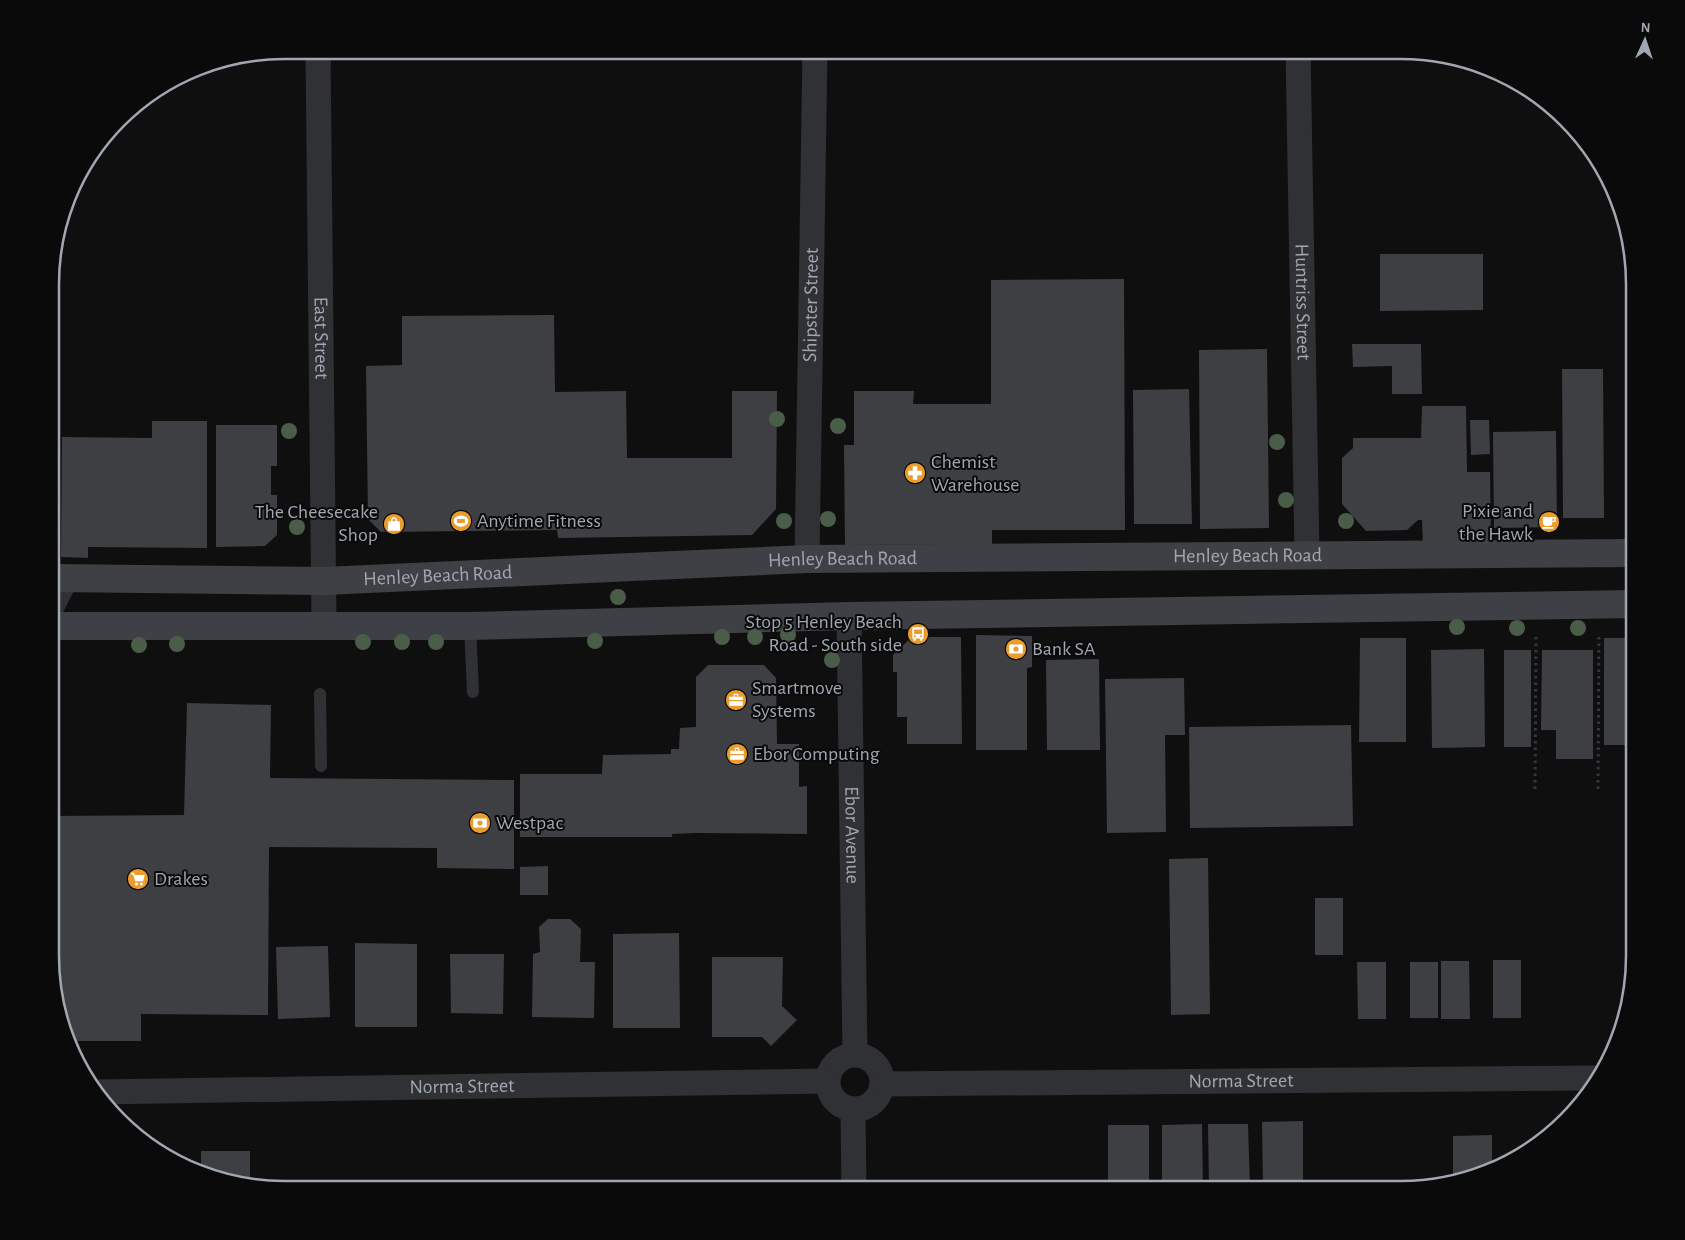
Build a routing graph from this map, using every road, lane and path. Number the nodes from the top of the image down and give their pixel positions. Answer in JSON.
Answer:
{"nodes":[{"id":1,"x":318,"y":59,"type":"edge"},
{"id":2,"x":816,"y":59,"type":"edge"},
{"id":3,"x":1298,"y":59,"type":"edge"},
{"id":4,"x":1626,"y":553,"type":"edge"},
{"id":5,"x":1307,"y":555,"type":"junction"},
{"id":6,"x":807,"y":559,"type":"junction"},
{"id":7,"x":62,"y":578,"type":"edge"},
{"id":8,"x":324,"y":581,"type":"junction"},
{"id":9,"x":59,"y":591,"type":"edge"},
{"id":10,"x":1626,"y":604,"type":"edge"},
{"id":11,"x":849,"y":616,"type":"junction"},
{"id":12,"x":324,"y":625,"type":"junction"},
{"id":13,"x":59,"y":626,"type":"edge"},
{"id":14,"x":470,"y":626,"type":"junction"},
{"id":15,"x":1536,"y":632,"type":"dead end"},
{"id":16,"x":1598,"y":632,"type":"dead end"},
{"id":17,"x":473,"y":692,"type":"dead end"},
{"id":18,"x":320,"y":694,"type":"dead end"},
{"id":19,"x":321,"y":766,"type":"dead end"},
{"id":20,"x":1535,"y":789,"type":"dead end"},
{"id":21,"x":1598,"y":789,"type":"dead end"},
{"id":22,"x":855,"y":1055,"type":"junction"},
{"id":23,"x":1590,"y":1078,"type":"edge"},
{"id":24,"x":827,"y":1081,"type":"junction"},
{"id":25,"x":882,"y":1084,"type":"junction"},
{"id":26,"x":104,"y":1092,"type":"edge"},
{"id":27,"x":853,"y":1110,"type":"junction"},
{"id":28,"x":854,"y":1181,"type":"edge"}],
"edges":[{"from":1,"to":8,"type":"street","name":"East Street"},
{"from":2,"to":6,"type":"street","name":"Shipster Street"},
{"from":3,"to":5,"type":"street","name":"Huntriss Street"},
{"from":4,"to":5,"type":"main road","name":"Henley Beach Road"},
{"from":5,"to":6,"type":"main road","name":"Henley Beach Road"},
{"from":6,"to":8,"type":"main road","name":"Henley Beach Road"},
{"from":7,"to":8,"type":"main road","name":"Henley Beach Road"},
{"from":7,"to":9,"type":"lane"},
{"from":8,"to":12,"type":"street","name":"East Street"},
{"from":10,"to":11,"type":"main road"},
{"from":11,"to":14,"type":"main road"},
{"from":11,"to":22,"type":"street","name":"Ebor Avenue"},
{"from":12,"to":13,"type":"main road"},
{"from":12,"to":14,"type":"main road"},
{"from":14,"to":17,"type":"lane"},
{"from":15,"to":20,"type":"path"},
{"from":16,"to":21,"type":"path"},
{"from":18,"to":19,"type":"lane"},
{"from":22,"to":24,"type":"street"},
{"from":22,"to":25,"type":"street"},
{"from":23,"to":25,"type":"street","name":"Norma Street"},
{"from":24,"to":26,"type":"street","name":"Norma Street"},
{"from":24,"to":27,"type":"street"},
{"from":25,"to":27,"type":"street"},
{"from":27,"to":28,"type":"street"}]}
